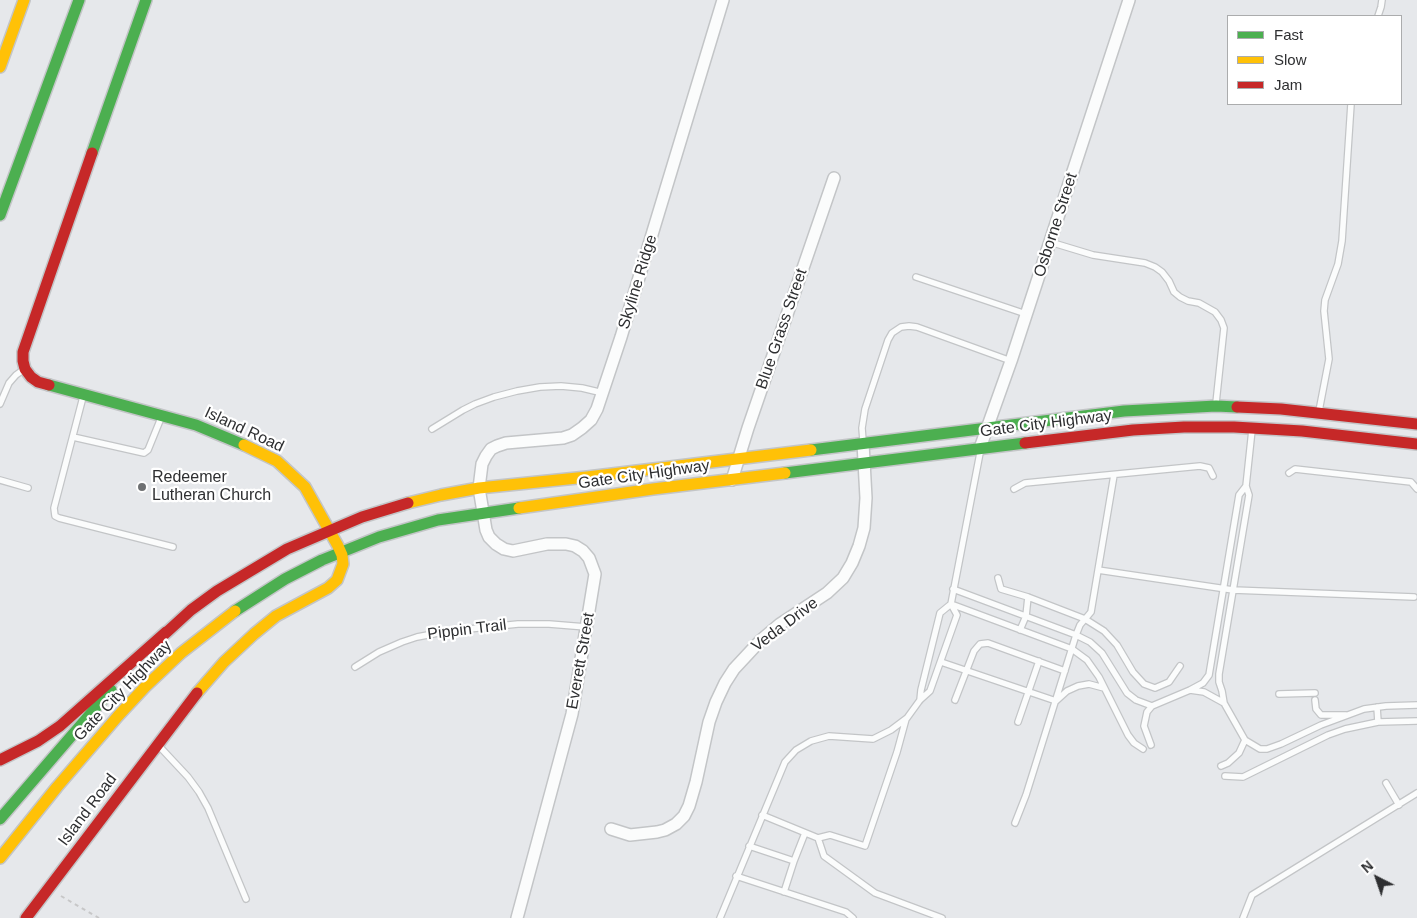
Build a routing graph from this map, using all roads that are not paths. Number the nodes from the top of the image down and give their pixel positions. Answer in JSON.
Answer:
{"nodes":[{"id":1,"x":24,"y":0,"type":"edge"},
{"id":2,"x":79,"y":0,"type":"edge"},
{"id":3,"x":146,"y":0,"type":"edge"},
{"id":4,"x":723,"y":0,"type":"edge"},
{"id":5,"x":1129,"y":0,"type":"edge"},
{"id":6,"x":1382,"y":0,"type":"edge"},
{"id":7,"x":1378,"y":15,"type":"edge"},
{"id":8,"x":0,"y":67,"type":"edge"},
{"id":9,"x":1351,"y":105,"type":"edge"},
{"id":10,"x":834,"y":178,"type":"dead end"},
{"id":11,"x":0,"y":216,"type":"edge"},
{"id":12,"x":1050,"y":242,"type":"junction"},
{"id":13,"x":916,"y":277,"type":"dead end"},
{"id":14,"x":1026,"y":314,"type":"junction"},
{"id":15,"x":1011,"y":361,"type":"junction"},
{"id":16,"x":25,"y":369,"type":"junction"},
{"id":17,"x":603,"y":393,"type":"junction"},
{"id":18,"x":84,"y":394,"type":"junction"},
{"id":19,"x":0,"y":404,"type":"edge"},
{"id":20,"x":1216,"y":406,"type":"junction"},
{"id":21,"x":1318,"y":413,"type":"junction"},
{"id":22,"x":162,"y":415,"type":"junction"},
{"id":23,"x":1417,"y":424,"type":"edge"},
{"id":24,"x":988,"y":427,"type":"junction"},
{"id":25,"x":1252,"y":428,"type":"junction"},
{"id":26,"x":432,"y":429,"type":"dead end"},
{"id":27,"x":73,"y":437,"type":"junction"},
{"id":28,"x":863,"y":443,"type":"junction"},
{"id":29,"x":1417,"y":444,"type":"edge"},
{"id":30,"x":980,"y":448,"type":"junction"},
{"id":31,"x":739,"y":458,"type":"junction"},
{"id":32,"x":865,"y":463,"type":"junction"},
{"id":33,"x":1289,"y":473,"type":"dead end"},
{"id":34,"x":1114,"y":475,"type":"junction"},
{"id":35,"x":1213,"y":476,"type":"dead end"},
{"id":36,"x":0,"y":480,"type":"edge"},
{"id":37,"x":732,"y":480,"type":"junction"},
{"id":38,"x":1246,"y":486,"type":"junction"},
{"id":39,"x":28,"y":488,"type":"dead end"},
{"id":40,"x":480,"y":488,"type":"junction"},
{"id":41,"x":1014,"y":489,"type":"dead end"},
{"id":42,"x":1417,"y":489,"type":"edge"},
{"id":43,"x":483,"y":513,"type":"junction"},
{"id":44,"x":330,"y":530,"type":"junction"},
{"id":45,"x":173,"y":548,"type":"dead end"},
{"id":46,"x":340,"y":552,"type":"junction"},
{"id":47,"x":1098,"y":570,"type":"junction"},
{"id":48,"x":998,"y":578,"type":"dead end"},
{"id":49,"x":954,"y":590,"type":"junction"},
{"id":50,"x":1224,"y":590,"type":"junction"},
{"id":51,"x":1233,"y":590,"type":"junction"},
{"id":52,"x":1028,"y":597,"type":"junction"},
{"id":53,"x":1414,"y":597,"type":"dead end"},
{"id":54,"x":951,"y":604,"type":"junction"},
{"id":55,"x":1026,"y":616,"type":"junction"},
{"id":56,"x":1085,"y":619,"type":"junction"},
{"id":57,"x":586,"y":627,"type":"junction"},
{"id":58,"x":1020,"y":630,"type":"junction"},
{"id":59,"x":166,"y":632,"type":"junction"},
{"id":60,"x":1076,"y":635,"type":"junction"},
{"id":61,"x":1072,"y":649,"type":"junction"},
{"id":62,"x":940,"y":662,"type":"junction"},
{"id":63,"x":1039,"y":662,"type":"junction"},
{"id":64,"x":1180,"y":666,"type":"dead end"},
{"id":65,"x":355,"y":667,"type":"dead end"},
{"id":66,"x":966,"y":670,"type":"junction"},
{"id":67,"x":1065,"y":671,"type":"junction"},
{"id":68,"x":1104,"y":688,"type":"junction"},
{"id":69,"x":1190,"y":690,"type":"junction"},
{"id":70,"x":1028,"y":691,"type":"junction"},
{"id":71,"x":1279,"y":694,"type":"dead end"},
{"id":72,"x":920,"y":700,"type":"junction"},
{"id":73,"x":955,"y":700,"type":"dead end"},
{"id":74,"x":1056,"y":701,"type":"junction"},
{"id":75,"x":1224,"y":702,"type":"junction"},
{"id":76,"x":1417,"y":705,"type":"edge"},
{"id":77,"x":1152,"y":706,"type":"junction"},
{"id":78,"x":1377,"y":707,"type":"junction"},
{"id":79,"x":1345,"y":716,"type":"junction"},
{"id":80,"x":907,"y":718,"type":"junction"},
{"id":81,"x":1417,"y":721,"type":"edge"},
{"id":82,"x":1018,"y":722,"type":"dead end"},
{"id":83,"x":1378,"y":722,"type":"junction"},
{"id":84,"x":1346,"y":729,"type":"junction"},
{"id":85,"x":1245,"y":740,"type":"junction"},
{"id":86,"x":158,"y":745,"type":"junction"},
{"id":87,"x":1151,"y":745,"type":"dead end"},
{"id":88,"x":1144,"y":749,"type":"dead end"},
{"id":89,"x":0,"y":760,"type":"edge"},
{"id":90,"x":1222,"y":766,"type":"dead end"},
{"id":91,"x":1225,"y":776,"type":"dead end"},
{"id":92,"x":1386,"y":783,"type":"dead end"},
{"id":93,"x":1417,"y":793,"type":"edge"},
{"id":94,"x":1399,"y":805,"type":"junction"},
{"id":95,"x":762,"y":815,"type":"junction"},
{"id":96,"x":0,"y":819,"type":"edge"},
{"id":97,"x":1015,"y":824,"type":"dead end"},
{"id":98,"x":611,"y":829,"type":"dead end"},
{"id":99,"x":805,"y":833,"type":"junction"},
{"id":100,"x":818,"y":838,"type":"junction"},
{"id":101,"x":749,"y":846,"type":"junction"},
{"id":102,"x":0,"y":858,"type":"edge"},
{"id":103,"x":794,"y":861,"type":"junction"},
{"id":104,"x":736,"y":876,"type":"junction"},
{"id":105,"x":784,"y":892,"type":"junction"},
{"id":106,"x":246,"y":899,"type":"dead end"},
{"id":107,"x":26,"y":918,"type":"edge"},
{"id":108,"x":517,"y":918,"type":"edge"},
{"id":109,"x":720,"y":918,"type":"edge"},
{"id":110,"x":853,"y":918,"type":"edge"},
{"id":111,"x":942,"y":918,"type":"edge"},
{"id":112,"x":1243,"y":918,"type":"edge"}],
"edges":[{"from":1,"to":8,"type":"main road"},
{"from":2,"to":11,"type":"main road"},
{"from":3,"to":16,"type":"main road"},
{"from":4,"to":17,"type":"street","name":"Skyline Ridge"},
{"from":5,"to":12,"type":"street","name":"Osborne Street"},
{"from":6,"to":7,"type":"lane"},
{"from":9,"to":21,"type":"lane"},
{"from":10,"to":31,"type":"street","name":"Blue Grass Street"},
{"from":12,"to":14,"type":"street","name":"Osborne Street"},
{"from":12,"to":20,"type":"lane"},
{"from":13,"to":14,"type":"lane"},
{"from":14,"to":15,"type":"street","name":"Osborne Street"},
{"from":15,"to":24,"type":"street","name":"Osborne Street"},
{"from":15,"to":28,"type":"lane"},
{"from":16,"to":18,"type":"main road","name":"Island Road"},
{"from":16,"to":19,"type":"lane"},
{"from":17,"to":26,"type":"lane"},
{"from":17,"to":40,"type":"street","name":"Skyline Ridge"},
{"from":18,"to":22,"type":"main road","name":"Island Road"},
{"from":18,"to":27,"type":"lane"},
{"from":20,"to":21,"type":"main road","name":"Gate City Highway"},
{"from":20,"to":24,"type":"main road","name":"Gate City Highway"},
{"from":21,"to":23,"type":"main road","name":"Gate City Highway"},
{"from":22,"to":27,"type":"lane"},
{"from":22,"to":44,"type":"main road","name":"Island Road"},
{"from":24,"to":28,"type":"main road","name":"Gate City Highway"},
{"from":24,"to":30,"type":"street","name":"Osborne Street"},
{"from":25,"to":29,"type":"main road","name":"Gate City Highway"},
{"from":25,"to":30,"type":"main road","name":"Gate City Highway"},
{"from":25,"to":38,"type":"lane"},
{"from":27,"to":45,"type":"lane"},
{"from":28,"to":31,"type":"main road","name":"Gate City Highway"},
{"from":28,"to":32,"type":"street","name":"Veda Drive"},
{"from":30,"to":32,"type":"main road","name":"Gate City Highway"},
{"from":30,"to":49,"type":"lane"},
{"from":31,"to":37,"type":"street","name":"Blue Grass Street"},
{"from":31,"to":40,"type":"main road","name":"Gate City Highway"},
{"from":32,"to":37,"type":"main road","name":"Gate City Highway"},
{"from":32,"to":98,"type":"street","name":"Veda Drive"},
{"from":33,"to":42,"type":"lane"},
{"from":34,"to":35,"type":"lane"},
{"from":34,"to":41,"type":"lane"},
{"from":34,"to":47,"type":"lane"},
{"from":36,"to":39,"type":"lane"},
{"from":37,"to":43,"type":"main road","name":"Gate City Highway"},
{"from":38,"to":50,"type":"lane"},
{"from":38,"to":51,"type":"lane"},
{"from":40,"to":43,"type":"street","name":"Everett Street"},
{"from":40,"to":44,"type":"main road","name":"Gate City Highway"},
{"from":43,"to":46,"type":"main road","name":"Gate City Highway"},
{"from":43,"to":57,"type":"street","name":"Everett Street"},
{"from":44,"to":46,"type":"main road","name":"Island Road"},
{"from":44,"to":59,"type":"main road","name":"Gate City Highway"},
{"from":46,"to":86,"type":"main road","name":"Island Road"},
{"from":46,"to":102,"type":"main road","name":"Gate City Highway"},
{"from":47,"to":50,"type":"lane"},
{"from":47,"to":56,"type":"lane"},
{"from":48,"to":52,"type":"lane"},
{"from":49,"to":54,"type":"lane"},
{"from":49,"to":55,"type":"lane"},
{"from":50,"to":51,"type":"lane"},
{"from":50,"to":69,"type":"lane"},
{"from":51,"to":53,"type":"lane"},
{"from":51,"to":75,"type":"lane"},
{"from":52,"to":55,"type":"lane"},
{"from":52,"to":56,"type":"lane"},
{"from":54,"to":58,"type":"lane"},
{"from":54,"to":62,"type":"lane"},
{"from":54,"to":72,"type":"lane"},
{"from":55,"to":58,"type":"lane"},
{"from":55,"to":60,"type":"lane"},
{"from":56,"to":60,"type":"lane"},
{"from":56,"to":64,"type":"lane"},
{"from":57,"to":65,"type":"lane","name":"Pippin Trail"},
{"from":57,"to":108,"type":"street","name":"Everett Street"},
{"from":58,"to":61,"type":"lane"},
{"from":59,"to":89,"type":"main road"},
{"from":59,"to":96,"type":"main road","name":"Gate City Highway"},
{"from":60,"to":61,"type":"lane"},
{"from":60,"to":77,"type":"lane"},
{"from":61,"to":67,"type":"lane"},
{"from":61,"to":68,"type":"lane"},
{"from":62,"to":66,"type":"lane"},
{"from":62,"to":72,"type":"lane"},
{"from":63,"to":66,"type":"lane"},
{"from":63,"to":67,"type":"lane"},
{"from":63,"to":70,"type":"lane"},
{"from":66,"to":70,"type":"lane"},
{"from":66,"to":73,"type":"lane"},
{"from":67,"to":74,"type":"lane"},
{"from":68,"to":74,"type":"lane"},
{"from":68,"to":88,"type":"lane"},
{"from":69,"to":75,"type":"lane"},
{"from":69,"to":77,"type":"lane"},
{"from":70,"to":74,"type":"lane"},
{"from":70,"to":82,"type":"lane"},
{"from":71,"to":79,"type":"lane"},
{"from":72,"to":80,"type":"lane"},
{"from":74,"to":97,"type":"lane"},
{"from":75,"to":85,"type":"lane"},
{"from":76,"to":78,"type":"lane"},
{"from":77,"to":87,"type":"lane"},
{"from":78,"to":79,"type":"lane"},
{"from":78,"to":83,"type":"lane"},
{"from":79,"to":84,"type":"lane"},
{"from":79,"to":85,"type":"lane"},
{"from":80,"to":95,"type":"lane"},
{"from":80,"to":100,"type":"lane"},
{"from":81,"to":83,"type":"lane"},
{"from":83,"to":84,"type":"lane"},
{"from":84,"to":91,"type":"lane"},
{"from":85,"to":90,"type":"lane"},
{"from":86,"to":106,"type":"lane"},
{"from":86,"to":107,"type":"main road","name":"Island Road"},
{"from":92,"to":94,"type":"lane"},
{"from":93,"to":94,"type":"lane"},
{"from":94,"to":112,"type":"lane"},
{"from":95,"to":99,"type":"lane"},
{"from":95,"to":101,"type":"lane"},
{"from":99,"to":100,"type":"lane"},
{"from":99,"to":103,"type":"lane"},
{"from":100,"to":111,"type":"lane"},
{"from":101,"to":103,"type":"lane"},
{"from":101,"to":104,"type":"lane"},
{"from":103,"to":105,"type":"lane"},
{"from":104,"to":105,"type":"lane"},
{"from":104,"to":109,"type":"lane"},
{"from":105,"to":110,"type":"lane"}]}
